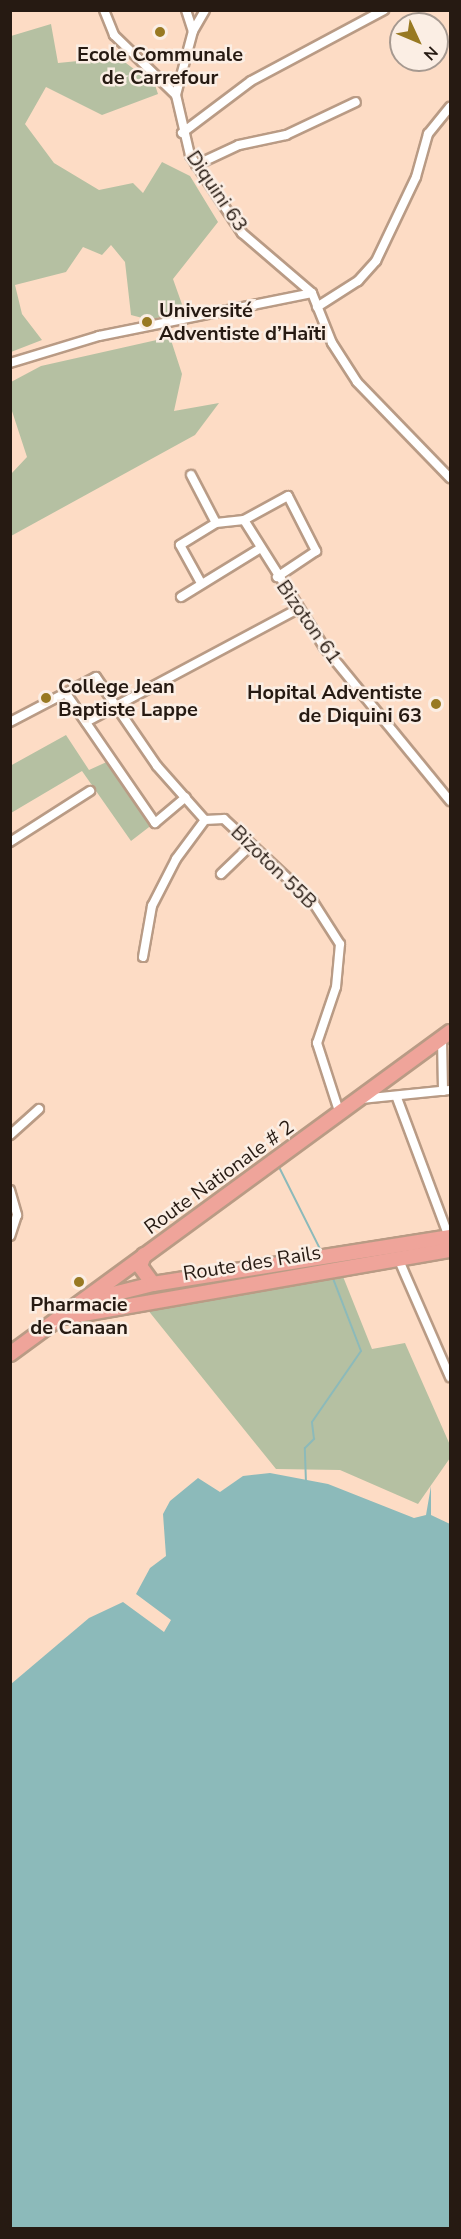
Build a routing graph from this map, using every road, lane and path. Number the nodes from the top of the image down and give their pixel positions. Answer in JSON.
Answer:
{"nodes":[{"id":1,"x":104,"y":10,"type":"edge"},
{"id":2,"x":186,"y":10,"type":"edge"},
{"id":3,"x":205,"y":10,"type":"edge"},
{"id":4,"x":384,"y":10,"type":"edge"},
{"id":5,"x":193,"y":31,"type":"junction"},
{"id":6,"x":176,"y":96,"type":"junction"},
{"id":7,"x":357,"y":102,"type":"dead end"},
{"id":8,"x":450,"y":107,"type":"edge"},
{"id":9,"x":182,"y":133,"type":"junction"},
{"id":10,"x":196,"y":165,"type":"junction"},
{"id":11,"x":312,"y":293,"type":"junction"},
{"id":12,"x":317,"y":307,"type":"junction"},
{"id":13,"x":10,"y":363,"type":"edge"},
{"id":14,"x":192,"y":475,"type":"dead end"},
{"id":15,"x":450,"y":478,"type":"edge"},
{"id":16,"x":244,"y":520,"type":"junction"},
{"id":17,"x":216,"y":523,"type":"junction"},
{"id":18,"x":259,"y":549,"type":"junction"},
{"id":19,"x":277,"y":577,"type":"junction"},
{"id":20,"x":201,"y":584,"type":"junction"},
{"id":21,"x":181,"y":597,"type":"dead end"},
{"id":22,"x":298,"y":609,"type":"junction"},
{"id":23,"x":65,"y":692,"type":"junction"},
{"id":24,"x":115,"y":704,"type":"junction"},
{"id":25,"x":10,"y":722,"type":"edge"},
{"id":26,"x":86,"y":722,"type":"junction"},
{"id":27,"x":90,"y":791,"type":"dead end"},
{"id":28,"x":186,"y":797,"type":"junction"},
{"id":29,"x":450,"y":801,"type":"edge"},
{"id":30,"x":205,"y":820,"type":"junction"},
{"id":31,"x":10,"y":842,"type":"edge"},
{"id":32,"x":251,"y":844,"type":"junction"},
{"id":33,"x":221,"y":874,"type":"dead end"},
{"id":34,"x":143,"y":957,"type":"dead end"},
{"id":35,"x":446,"y":1035,"type":"edge"},
{"id":36,"x":447,"y":1090,"type":"edge"},
{"id":37,"x":397,"y":1098,"type":"junction"},
{"id":38,"x":361,"y":1099,"type":"junction"},
{"id":39,"x":39,"y":1109,"type":"dead end"},
{"id":40,"x":340,"y":1114,"type":"junction"},
{"id":41,"x":10,"y":1135,"type":"edge"},
{"id":42,"x":10,"y":1190,"type":"edge"},
{"id":43,"x":10,"y":1236,"type":"edge"},
{"id":44,"x":450,"y":1241,"type":"edge"},
{"id":45,"x":144,"y":1255,"type":"junction"},
{"id":46,"x":398,"y":1258,"type":"junction"},
{"id":47,"x":337,"y":1263,"type":"junction"},
{"id":48,"x":312,"y":1267,"type":"junction"},
{"id":49,"x":153,"y":1284,"type":"junction"},
{"id":50,"x":85,"y":1301,"type":"junction"},
{"id":51,"x":61,"y":1318,"type":"junction"},
{"id":52,"x":10,"y":1354,"type":"edge"},
{"id":53,"x":450,"y":1377,"type":"edge"}],
"edges":[{"from":1,"to":6,"type":"street"},
{"from":2,"to":5,"type":"street"},
{"from":3,"to":5,"type":"street","name":"Diquini 63"},
{"from":4,"to":9,"type":"street"},
{"from":5,"to":6,"type":"street","name":"Diquini 63"},
{"from":6,"to":9,"type":"street","name":"Diquini 63"},
{"from":7,"to":10,"type":"street"},
{"from":8,"to":12,"type":"street"},
{"from":9,"to":10,"type":"street","name":"Diquini 63"},
{"from":10,"to":11,"type":"street","name":"Diquini 63"},
{"from":11,"to":12,"type":"street","name":"Diquini 63"},
{"from":11,"to":13,"type":"street"},
{"from":12,"to":15,"type":"street","name":"Diquini 63"},
{"from":14,"to":17,"type":"street"},
{"from":16,"to":17,"type":"street"},
{"from":16,"to":18,"type":"street","name":"Bizoton 61"},
{"from":16,"to":19,"type":"street"},
{"from":17,"to":20,"type":"street"},
{"from":18,"to":19,"type":"street","name":"Bizoton 61"},
{"from":18,"to":20,"type":"street"},
{"from":19,"to":22,"type":"street","name":"Bizoton 61"},
{"from":20,"to":21,"type":"street"},
{"from":22,"to":24,"type":"street"},
{"from":22,"to":29,"type":"street","name":"Bizoton 61"},
{"from":23,"to":24,"type":"street"},
{"from":23,"to":25,"type":"street"},
{"from":23,"to":26,"type":"street"},
{"from":24,"to":26,"type":"street"},
{"from":24,"to":28,"type":"street"},
{"from":26,"to":28,"type":"street"},
{"from":27,"to":31,"type":"street"},
{"from":28,"to":30,"type":"street"},
{"from":30,"to":32,"type":"street","name":"Bizoton 55B"},
{"from":30,"to":34,"type":"street","name":"Bizoton 55B"},
{"from":32,"to":33,"type":"street"},
{"from":32,"to":40,"type":"street","name":"Bizoton 55B"},
{"from":35,"to":36,"type":"street"},
{"from":35,"to":38,"type":"main road","name":"Route Nationale # 2"},
{"from":36,"to":37,"type":"street"},
{"from":37,"to":38,"type":"street"},
{"from":37,"to":44,"type":"street"},
{"from":38,"to":40,"type":"main road","name":"Route Nationale # 2"},
{"from":39,"to":41,"type":"street"},
{"from":40,"to":45,"type":"main road","name":"Route Nationale # 2"},
{"from":42,"to":43,"type":"street"},
{"from":44,"to":46,"type":"main road","name":"Route des Rails"},
{"from":44,"to":47,"type":"main road","name":"Route des Rails"},
{"from":45,"to":49,"type":"main road"},
{"from":45,"to":50,"type":"main road","name":"Route Nationale # 2"},
{"from":46,"to":47,"type":"main road","name":"Route des Rails"},
{"from":46,"to":53,"type":"street"},
{"from":47,"to":48,"type":"main road","name":"Route des Rails"},
{"from":48,"to":49,"type":"main road","name":"Route des Rails"},
{"from":48,"to":51,"type":"main road","name":"Route des Rails"},
{"from":49,"to":50,"type":"main road","name":"Route des Rails"},
{"from":50,"to":51,"type":"main road","name":"Route Nationale # 2"},
{"from":51,"to":52,"type":"main road","name":"Route Nationale # 2"}]}
